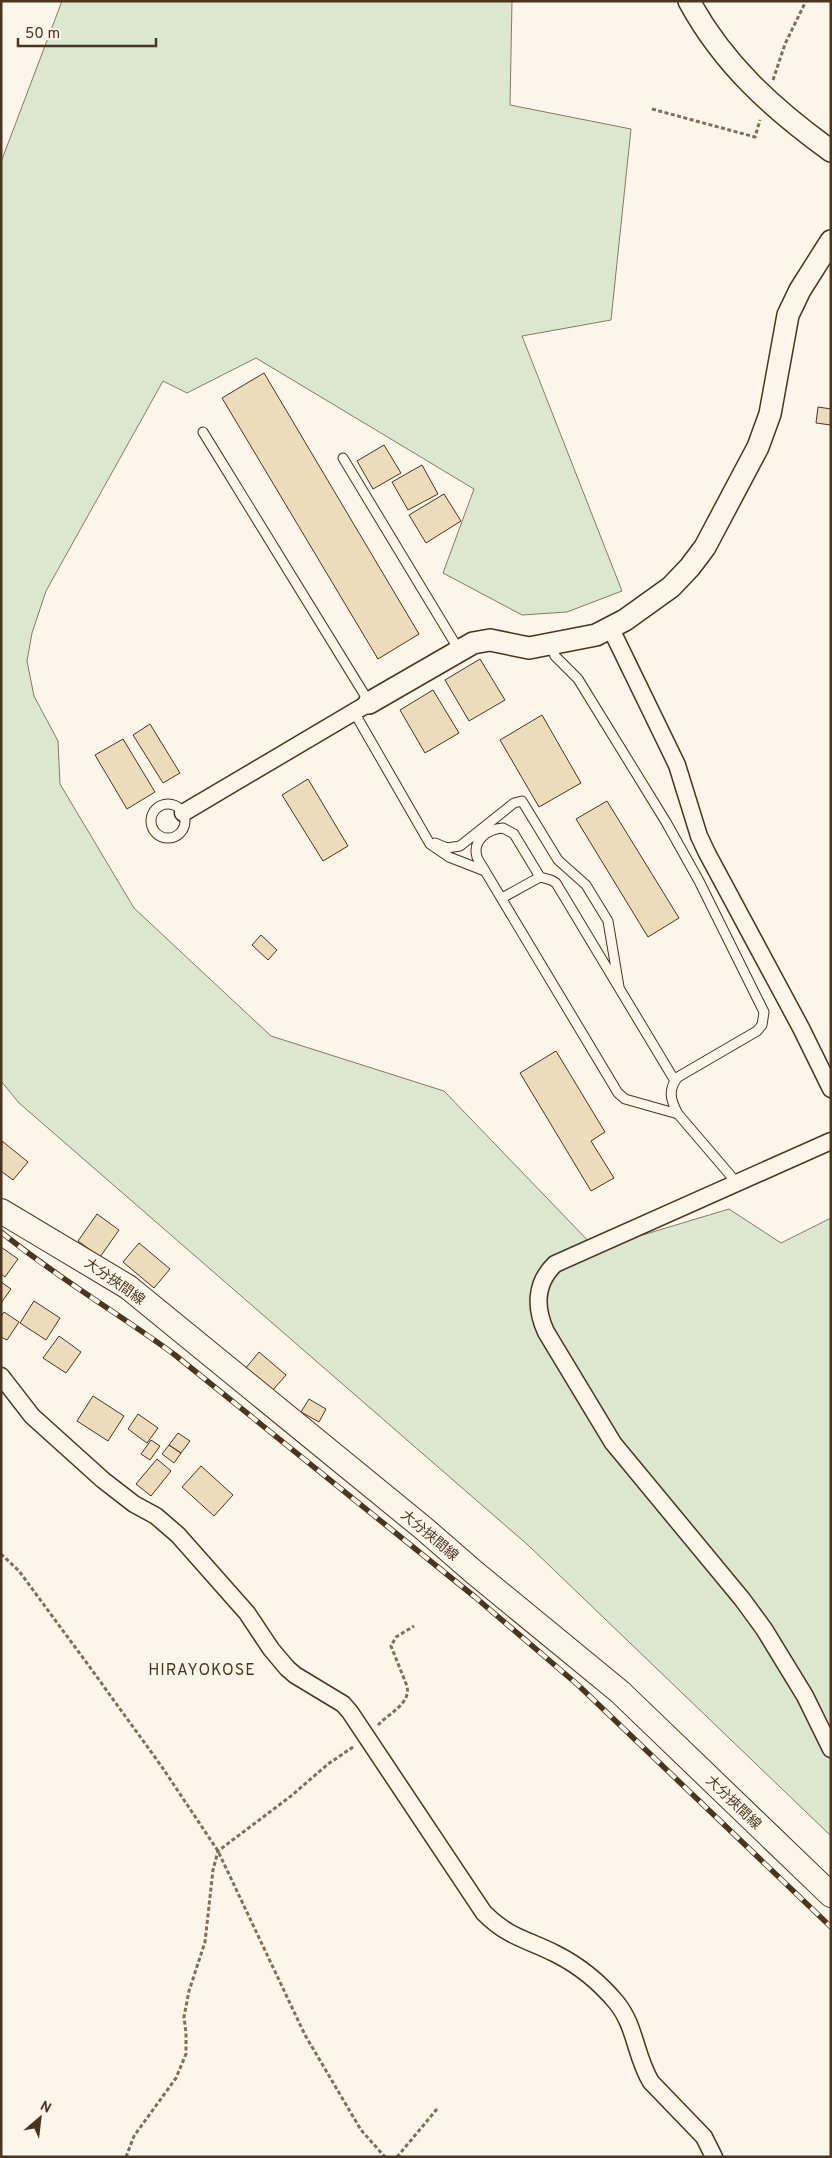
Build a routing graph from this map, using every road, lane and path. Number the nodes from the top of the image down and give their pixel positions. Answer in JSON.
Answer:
{"nodes":[{"id":1,"x":689,"y":1,"type":"edge"},
{"id":2,"x":831,"y":151,"type":"edge"},
{"id":3,"x":831,"y":241,"type":"edge"},
{"id":4,"x":203,"y":432,"type":"dead end"},
{"id":5,"x":343,"y":458,"type":"dead end"},
{"id":6,"x":611,"y":629,"type":"junction"},
{"id":7,"x":550,"y":645,"type":"junction"},
{"id":8,"x":459,"y":650,"type":"junction"},
{"id":9,"x":362,"y":707,"type":"junction"},
{"id":10,"x":183,"y":813,"type":"dead end"},
{"id":11,"x":426,"y":839,"type":"junction"},
{"id":12,"x":485,"y":872,"type":"junction"},
{"id":13,"x":540,"y":877,"type":"junction"},
{"id":14,"x":502,"y":898,"type":"junction"},
{"id":15,"x":619,"y":987,"type":"junction"},
{"id":16,"x":675,"y":1081,"type":"junction"},
{"id":17,"x":831,"y":1089,"type":"edge"},
{"id":18,"x":678,"y":1114,"type":"junction"},
{"id":19,"x":831,"y":1141,"type":"edge"},
{"id":20,"x":737,"y":1183,"type":"junction"},
{"id":21,"x":1,"y":1211,"type":"edge"},
{"id":22,"x":1,"y":1376,"type":"edge"},
{"id":23,"x":1,"y":1554,"type":"edge"},
{"id":24,"x":414,"y":1626,"type":"dead end"},
{"id":25,"x":367,"y":1737,"type":"junction"},
{"id":26,"x":831,"y":1749,"type":"edge"},
{"id":27,"x":218,"y":1851,"type":"junction"},
{"id":28,"x":831,"y":1895,"type":"edge"},
{"id":29,"x":437,"y":2109,"type":"dead end"},
{"id":30,"x":126,"y":2157,"type":"edge"},
{"id":31,"x":385,"y":2157,"type":"edge"},
{"id":32,"x":397,"y":2157,"type":"edge"},
{"id":33,"x":714,"y":2157,"type":"edge"}],
"edges":[{"from":1,"to":2,"type":"street"},
{"from":3,"to":6,"type":"street"},
{"from":4,"to":9,"type":"lane"},
{"from":5,"to":8,"type":"lane"},
{"from":6,"to":7,"type":"street"},
{"from":6,"to":17,"type":"street"},
{"from":7,"to":8,"type":"street"},
{"from":7,"to":16,"type":"lane"},
{"from":8,"to":9,"type":"street"},
{"from":9,"to":10,"type":"street"},
{"from":9,"to":11,"type":"lane"},
{"from":11,"to":12,"type":"lane"},
{"from":11,"to":15,"type":"lane"},
{"from":12,"to":13,"type":"lane"},
{"from":12,"to":14,"type":"lane"},
{"from":13,"to":14,"type":"lane"},
{"from":13,"to":15,"type":"lane"},
{"from":14,"to":18,"type":"lane"},
{"from":15,"to":16,"type":"lane"},
{"from":16,"to":18,"type":"lane"},
{"from":18,"to":20,"type":"lane"},
{"from":19,"to":20,"type":"street"},
{"from":20,"to":26,"type":"street"},
{"from":21,"to":28,"type":"main road","name":"大分挾間線"},
{"from":22,"to":25,"type":"street"},
{"from":23,"to":27,"type":"path"},
{"from":24,"to":25,"type":"path"},
{"from":25,"to":27,"type":"path"},
{"from":25,"to":33,"type":"street"},
{"from":27,"to":30,"type":"path"},
{"from":27,"to":31,"type":"path"},
{"from":29,"to":32,"type":"path"}]}
